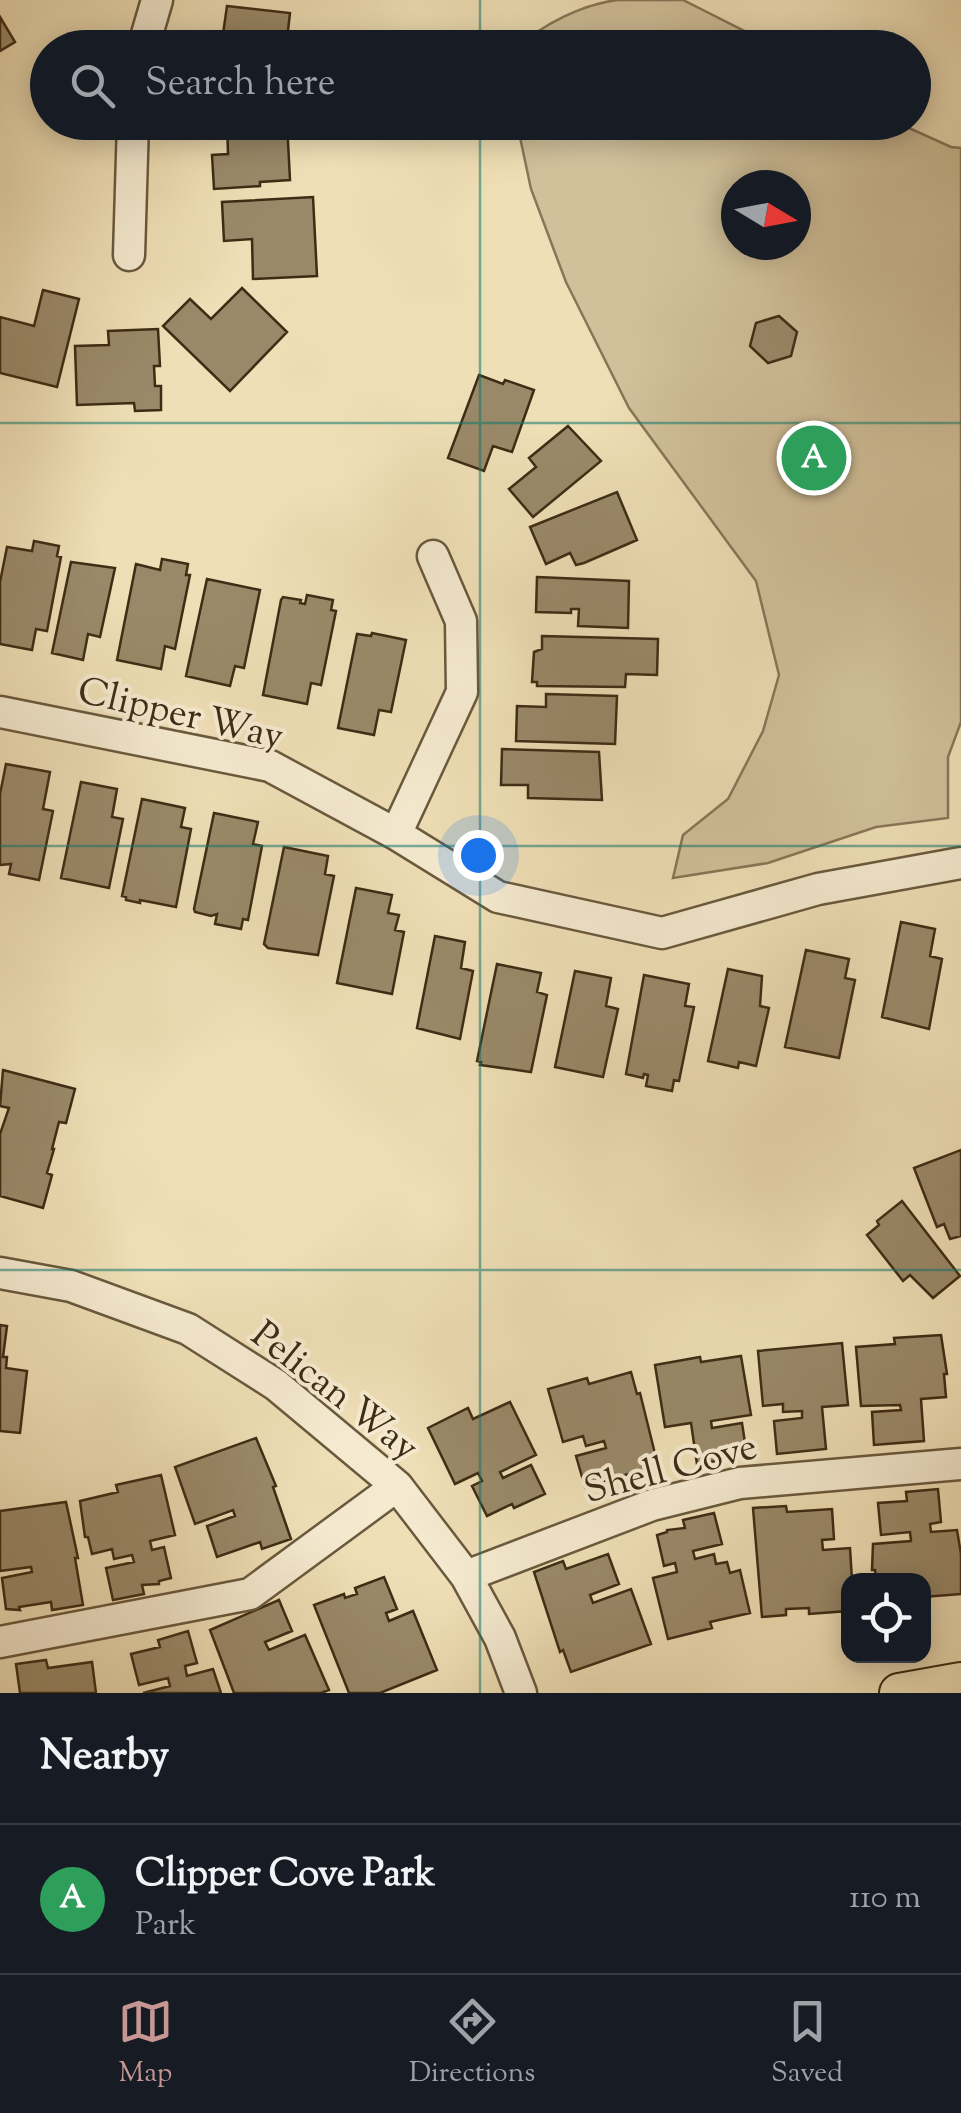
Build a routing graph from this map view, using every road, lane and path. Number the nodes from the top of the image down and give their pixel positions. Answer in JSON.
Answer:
{"nodes":[{"id":1,"x":157,"y":0,"type":"edge"},
{"id":2,"x":149,"y":30,"type":"edge"},
{"id":3,"x":132,"y":140,"type":"edge"},
{"id":4,"x":129,"y":255,"type":"dead end"},
{"id":5,"x":434,"y":556,"type":"dead end"},
{"id":6,"x":0,"y":712,"type":"edge"},
{"id":7,"x":396,"y":834,"type":"junction"},
{"id":8,"x":961,"y":863,"type":"edge"},
{"id":9,"x":0,"y":1273,"type":"edge"},
{"id":10,"x":961,"y":1464,"type":"edge"},
{"id":11,"x":397,"y":1486,"type":"junction"},
{"id":12,"x":466,"y":1576,"type":"junction"},
{"id":13,"x":0,"y":1642,"type":"edge"},
{"id":14,"x":961,"y":1682,"type":"edge"},
{"id":15,"x":522,"y":1693,"type":"edge"},
{"id":16,"x":898,"y":1693,"type":"edge"}],
"edges":[{"from":1,"to":2,"type":"street"},
{"from":3,"to":4,"type":"street"},
{"from":5,"to":7,"type":"street"},
{"from":6,"to":7,"type":"street","name":"Clipper Way"},
{"from":7,"to":8,"type":"street","name":"Clipper Way"},
{"from":9,"to":11,"type":"street","name":"Pelican Way"},
{"from":10,"to":12,"type":"street","name":"Shell Cove"},
{"from":11,"to":12,"type":"street","name":"Pelican Way"},
{"from":11,"to":13,"type":"street"},
{"from":12,"to":15,"type":"street","name":"Pelican Way"},
{"from":14,"to":16,"type":"main road"}]}
